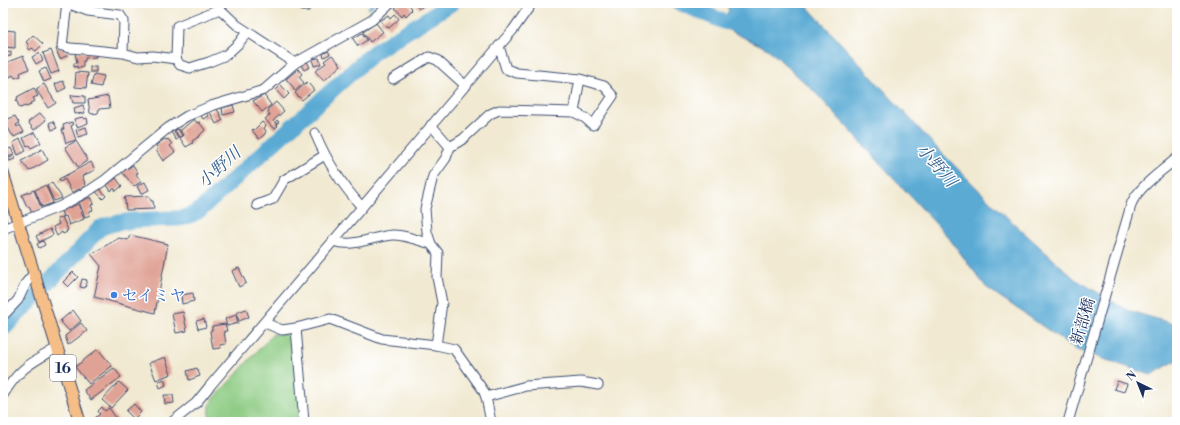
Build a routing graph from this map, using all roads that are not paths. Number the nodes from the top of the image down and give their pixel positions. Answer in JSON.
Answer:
{"nodes":[{"id":1,"x":390,"y":3,"type":"edge"},
{"id":2,"x":532,"y":3,"type":"edge"},
{"id":3,"x":247,"y":32,"type":"junction"},
{"id":4,"x":499,"y":46,"type":"junction"},
{"id":5,"x":123,"y":53,"type":"junction"},
{"id":6,"x":176,"y":59,"type":"junction"},
{"id":7,"x":295,"y":63,"type":"junction"},
{"id":8,"x":393,"y":79,"type":"dead end"},
{"id":9,"x":580,"y":79,"type":"junction"},
{"id":10,"x":466,"y":86,"type":"junction"},
{"id":11,"x":574,"y":112,"type":"junction"},
{"id":12,"x":431,"y":126,"type":"junction"},
{"id":13,"x":315,"y":133,"type":"dead end"},
{"id":14,"x":450,"y":148,"type":"junction"},
{"id":15,"x":325,"y":155,"type":"junction"},
{"id":16,"x":1177,"y":158,"type":"edge"},
{"id":17,"x":3,"y":173,"type":"edge"},
{"id":18,"x":5,"y":190,"type":"edge"},
{"id":19,"x":257,"y":205,"type":"dead end"},
{"id":20,"x":362,"y":207,"type":"junction"},
{"id":21,"x":19,"y":223,"type":"junction"},
{"id":22,"x":3,"y":229,"type":"edge"},
{"id":23,"x":333,"y":240,"type":"junction"},
{"id":24,"x":431,"y":244,"type":"junction"},
{"id":25,"x":34,"y":273,"type":"junction"},
{"id":26,"x":3,"y":316,"type":"edge"},
{"id":27,"x":265,"y":323,"type":"junction"},
{"id":28,"x":296,"y":328,"type":"junction"},
{"id":29,"x":436,"y":345,"type":"junction"},
{"id":30,"x":57,"y":348,"type":"junction"},
{"id":31,"x":598,"y":385,"type":"dead end"},
{"id":32,"x":3,"y":395,"type":"edge"},
{"id":33,"x":486,"y":397,"type":"junction"},
{"id":34,"x":80,"y":422,"type":"edge"},
{"id":35,"x":172,"y":422,"type":"edge"},
{"id":36,"x":304,"y":422,"type":"edge"},
{"id":37,"x":491,"y":422,"type":"edge"},
{"id":38,"x":1068,"y":422,"type":"edge"}],
"edges":[{"from":1,"to":7,"type":"street"},
{"from":2,"to":4,"type":"street"},
{"from":3,"to":6,"type":"street"},
{"from":3,"to":6,"type":"street"},
{"from":3,"to":7,"type":"street"},
{"from":4,"to":9,"type":"street"},
{"from":4,"to":10,"type":"street"},
{"from":5,"to":5,"type":"street"},
{"from":5,"to":6,"type":"street"},
{"from":7,"to":21,"type":"street"},
{"from":8,"to":10,"type":"street"},
{"from":9,"to":11,"type":"street"},
{"from":9,"to":11,"type":"street"},
{"from":10,"to":12,"type":"street"},
{"from":11,"to":14,"type":"street"},
{"from":12,"to":14,"type":"street"},
{"from":12,"to":20,"type":"street"},
{"from":13,"to":15,"type":"street"},
{"from":14,"to":24,"type":"street"},
{"from":15,"to":19,"type":"street"},
{"from":15,"to":20,"type":"street"},
{"from":16,"to":38,"type":"street","name":"新部橋"},
{"from":17,"to":18,"type":"main road","number":"16"},
{"from":18,"to":21,"type":"main road","number":"16"},
{"from":20,"to":23,"type":"street"},
{"from":21,"to":22,"type":"street"},
{"from":21,"to":25,"type":"main road","number":"16"},
{"from":23,"to":24,"type":"street"},
{"from":23,"to":27,"type":"street"},
{"from":24,"to":29,"type":"street"},
{"from":25,"to":26,"type":"street"},
{"from":25,"to":30,"type":"main road","number":"16"},
{"from":27,"to":28,"type":"street"},
{"from":27,"to":35,"type":"street"},
{"from":28,"to":29,"type":"street"},
{"from":28,"to":36,"type":"street"},
{"from":29,"to":33,"type":"street"},
{"from":30,"to":32,"type":"street"},
{"from":30,"to":34,"type":"main road","number":"16"},
{"from":31,"to":33,"type":"street"},
{"from":33,"to":37,"type":"street"}]}
